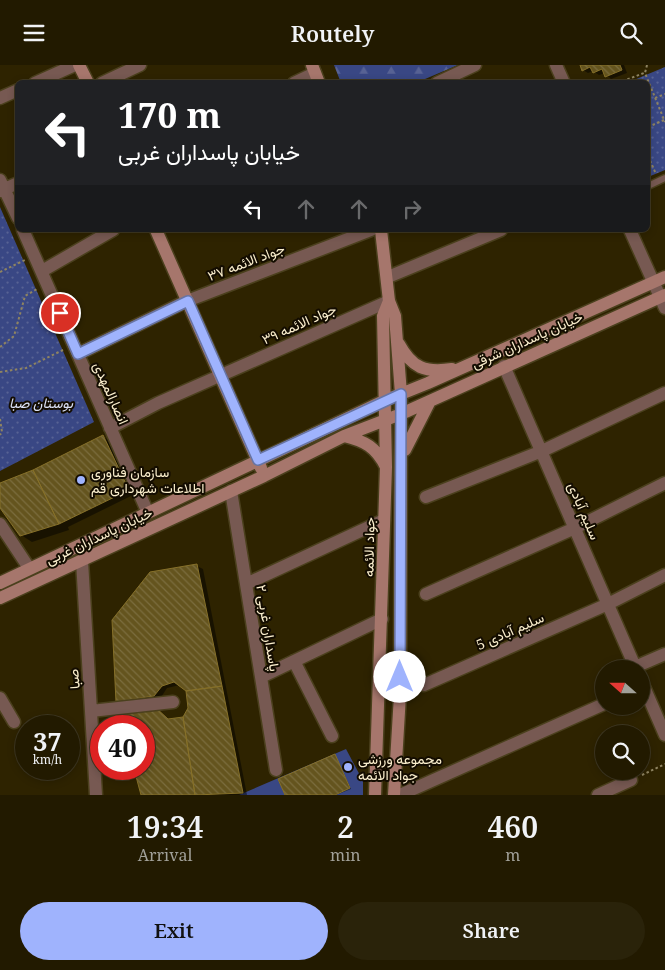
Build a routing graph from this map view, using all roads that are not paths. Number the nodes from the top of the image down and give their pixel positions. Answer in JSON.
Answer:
{"nodes":[{"id":1,"x":74,"y":65,"type":"edge"},
{"id":2,"x":79,"y":65,"type":"edge"},
{"id":3,"x":140,"y":65,"type":"edge"},
{"id":4,"x":475,"y":65,"type":"edge"},
{"id":5,"x":556,"y":65,"type":"edge"},
{"id":6,"x":315,"y":74,"type":"edge"},
{"id":7,"x":42,"y":80,"type":"edge"},
{"id":8,"x":86,"y":80,"type":"edge"},
{"id":9,"x":108,"y":80,"type":"edge"},
{"id":10,"x":301,"y":80,"type":"edge"},
{"id":11,"x":443,"y":80,"type":"edge"},
{"id":12,"x":563,"y":80,"type":"edge"},
{"id":13,"x":15,"y":91,"type":"edge"},
{"id":14,"x":0,"y":98,"type":"edge"},
{"id":15,"x":662,"y":179,"type":"edge"},
{"id":16,"x":15,"y":184,"type":"edge"},
{"id":17,"x":650,"y":185,"type":"edge"},
{"id":18,"x":2,"y":187,"type":"edge"},
{"id":19,"x":15,"y":212,"type":"edge"},
{"id":20,"x":24,"y":232,"type":"edge"},
{"id":21,"x":110,"y":232,"type":"edge"},
{"id":22,"x":157,"y":232,"type":"edge"},
{"id":23,"x":366,"y":232,"type":"edge"},
{"id":24,"x":381,"y":232,"type":"edge"},
{"id":25,"x":496,"y":232,"type":"edge"},
{"id":26,"x":631,"y":232,"type":"edge"},
{"id":27,"x":44,"y":276,"type":"junction"},
{"id":28,"x":388,"y":277,"type":"junction"},
{"id":29,"x":659,"y":279,"type":"edge"},
{"id":30,"x":663,"y":300,"type":"edge"},
{"id":31,"x":188,"y":301,"type":"junction"},
{"id":32,"x":389,"y":301,"type":"junction"},
{"id":33,"x":396,"y":338,"type":"junction"},
{"id":34,"x":76,"y":349,"type":"junction"},
{"id":35,"x":504,"y":367,"type":"junction"},
{"id":36,"x":462,"y":368,"type":"junction"},
{"id":37,"x":221,"y":375,"type":"junction"},
{"id":38,"x":665,"y":393,"type":"edge"},
{"id":39,"x":401,"y":394,"type":"junction"},
{"id":40,"x":386,"y":400,"type":"junction"},
{"id":41,"x":430,"y":401,"type":"junction"},
{"id":42,"x":401,"y":414,"type":"junction"},
{"id":43,"x":387,"y":419,"type":"junction"},
{"id":44,"x":110,"y":428,"type":"junction"},
{"id":45,"x":344,"y":436,"type":"junction"},
{"id":46,"x":542,"y":451,"type":"junction"},
{"id":47,"x":402,"y":457,"type":"junction"},
{"id":48,"x":258,"y":460,"type":"junction"},
{"id":49,"x":386,"y":467,"type":"junction"},
{"id":50,"x":264,"y":477,"type":"junction"},
{"id":51,"x":665,"y":483,"type":"edge"},
{"id":52,"x":231,"y":491,"type":"junction"},
{"id":53,"x":426,"y":497,"type":"dead end"},
{"id":54,"x":148,"y":513,"type":"junction"},
{"id":55,"x":384,"y":520,"type":"junction"},
{"id":56,"x":0,"y":524,"type":"edge"},
{"id":57,"x":575,"y":528,"type":"junction"},
{"id":58,"x":82,"y":561,"type":"junction"},
{"id":59,"x":29,"y":568,"type":"junction"},
{"id":60,"x":665,"y":575,"type":"edge"},
{"id":61,"x":0,"y":583,"type":"edge"},
{"id":62,"x":246,"y":585,"type":"junction"},
{"id":63,"x":426,"y":594,"type":"dead end"},
{"id":64,"x":0,"y":598,"type":"edge"},
{"id":65,"x":608,"y":604,"type":"junction"},
{"id":66,"x":382,"y":619,"type":"junction"},
{"id":67,"x":665,"y":653,"type":"edge"},
{"id":68,"x":632,"y":660,"type":"edge"},
{"id":69,"x":294,"y":661,"type":"junction"},
{"id":70,"x":650,"y":661,"type":"edge"},
{"id":71,"x":261,"y":677,"type":"junction"},
{"id":72,"x":424,"y":685,"type":"dead end"},
{"id":73,"x":0,"y":698,"type":"edge"},
{"id":74,"x":173,"y":702,"type":"dead end"},
{"id":75,"x":650,"y":702,"type":"edge"},
{"id":76,"x":595,"y":708,"type":"edge"},
{"id":77,"x":91,"y":711,"type":"junction"},
{"id":78,"x":14,"y":722,"type":"dead end"},
{"id":79,"x":665,"y":735,"type":"edge"},
{"id":80,"x":332,"y":736,"type":"dead end"},
{"id":81,"x":276,"y":770,"type":"dead end"},
{"id":82,"x":631,"y":780,"type":"dead end"},
{"id":83,"x":96,"y":795,"type":"edge"},
{"id":84,"x":376,"y":795,"type":"edge"},
{"id":85,"x":394,"y":795,"type":"edge"},
{"id":86,"x":400,"y":795,"type":"edge"},
{"id":87,"x":598,"y":795,"type":"edge"}],
"edges":[{"from":1,"to":7,"type":"street"},
{"from":2,"to":8,"type":"street"},
{"from":3,"to":9,"type":"street"},
{"from":4,"to":11,"type":"street"},
{"from":5,"to":12,"type":"street"},
{"from":6,"to":10,"type":"street"},
{"from":13,"to":14,"type":"street"},
{"from":15,"to":17,"type":"lane"},
{"from":16,"to":18,"type":"street"},
{"from":18,"to":19,"type":"street"},
{"from":20,"to":27,"type":"street","name":"انصارالمهدی"},
{"from":21,"to":27,"type":"street"},
{"from":22,"to":31,"type":"street"},
{"from":23,"to":31,"type":"street","name":"جواد الائمه ۳۷"},
{"from":24,"to":28,"type":"street","name":"جواد الائمه"},
{"from":25,"to":28,"type":"street"},
{"from":26,"to":29,"type":"street"},
{"from":27,"to":34,"type":"street","name":"انصارالمهدی"},
{"from":28,"to":32,"type":"street","name":"جواد الائمه"},
{"from":29,"to":30,"type":"street"},
{"from":29,"to":36,"type":"street","name":"خیابان پاسداران شرقی"},
{"from":30,"to":35,"type":"street","name":"خیابان پاسداران شرقی"},
{"from":31,"to":34,"type":"street","name":"جواد الائمه ۳۷"},
{"from":31,"to":37,"type":"street"},
{"from":32,"to":33,"type":"street","name":"جواد الائمه"},
{"from":32,"to":37,"type":"street","name":"جواد الائمه ۳۹"},
{"from":32,"to":40,"type":"street","name":"جواد الائمه"},
{"from":33,"to":36,"type":"street"},
{"from":33,"to":39,"type":"street","name":"جواد الائمه"},
{"from":34,"to":44,"type":"street","name":"انصارالمهدی"},
{"from":35,"to":41,"type":"street","name":"خیابان پاسداران شرقی"},
{"from":35,"to":46,"type":"street","name":"سلیم آبادی"},
{"from":36,"to":39,"type":"street","name":"خیابان پاسداران شرقی"},
{"from":37,"to":44,"type":"street","name":"جواد الائمه ۳۹"},
{"from":37,"to":48,"type":"street"},
{"from":38,"to":46,"type":"street"},
{"from":39,"to":40,"type":"street","name":"خیابان پاسداران غربی"},
{"from":39,"to":42,"type":"street","name":"جواد الائمه"},
{"from":40,"to":43,"type":"street","name":"جواد الائمه"},
{"from":40,"to":48,"type":"street","name":"خیابان پاسداران غربی"},
{"from":41,"to":42,"type":"street","name":"خیابان پاسداران شرقی"},
{"from":41,"to":47,"type":"street"},
{"from":42,"to":43,"type":"street","name":"خیابان پاسداران غربی"},
{"from":42,"to":47,"type":"street","name":"جواد الائمه"},
{"from":43,"to":45,"type":"street","name":"خیابان پاسداران غربی"},
{"from":43,"to":49,"type":"street","name":"جواد الائمه"},
{"from":44,"to":54,"type":"street","name":"انصارالمهدی"},
{"from":45,"to":49,"type":"street"},
{"from":45,"to":50,"type":"street","name":"خیابان پاسداران غربی"},
{"from":46,"to":53,"type":"street"},
{"from":46,"to":57,"type":"street","name":"سلیم آبادی"},
{"from":47,"to":85,"type":"street","name":"جواد الائمه"},
{"from":48,"to":50,"type":"street"},
{"from":48,"to":54,"type":"street","name":"خیابان پاسداران غربی"},
{"from":49,"to":55,"type":"street","name":"جواد الائمه"},
{"from":50,"to":52,"type":"street","name":"خیابان پاسداران غربی"},
{"from":51,"to":57,"type":"street"},
{"from":52,"to":58,"type":"street","name":"خیابان پاسداران غربی"},
{"from":52,"to":62,"type":"street","name":"پاسداران غربی ۲"},
{"from":54,"to":59,"type":"street","name":"خیابان پاسداران غربی"},
{"from":55,"to":62,"type":"street"},
{"from":55,"to":66,"type":"street","name":"جواد الائمه"},
{"from":56,"to":59,"type":"street"},
{"from":57,"to":63,"type":"street"},
{"from":57,"to":65,"type":"street","name":"سلیم آبادی"},
{"from":58,"to":64,"type":"street","name":"خیابان پاسداران غربی"},
{"from":58,"to":77,"type":"street","name":"صبا"},
{"from":59,"to":61,"type":"street","name":"خیابان پاسداران غربی"},
{"from":60,"to":65,"type":"street","name":"سلیم آبادی 5"},
{"from":62,"to":71,"type":"street","name":"پاسداران غربی ۲"},
{"from":65,"to":68,"type":"street","name":"سلیم آبادی"},
{"from":65,"to":72,"type":"street","name":"سلیم آبادی 5"},
{"from":66,"to":69,"type":"street"},
{"from":66,"to":84,"type":"street","name":"جواد الائمه"},
{"from":67,"to":70,"type":"street"},
{"from":69,"to":71,"type":"street"},
{"from":69,"to":80,"type":"street"},
{"from":71,"to":81,"type":"street","name":"پاسداران غربی ۲"},
{"from":73,"to":78,"type":"street"},
{"from":74,"to":77,"type":"street"},
{"from":75,"to":79,"type":"street"},
{"from":76,"to":86,"type":"street"},
{"from":77,"to":83,"type":"street","name":"صبا"},
{"from":82,"to":87,"type":"street"}]}
